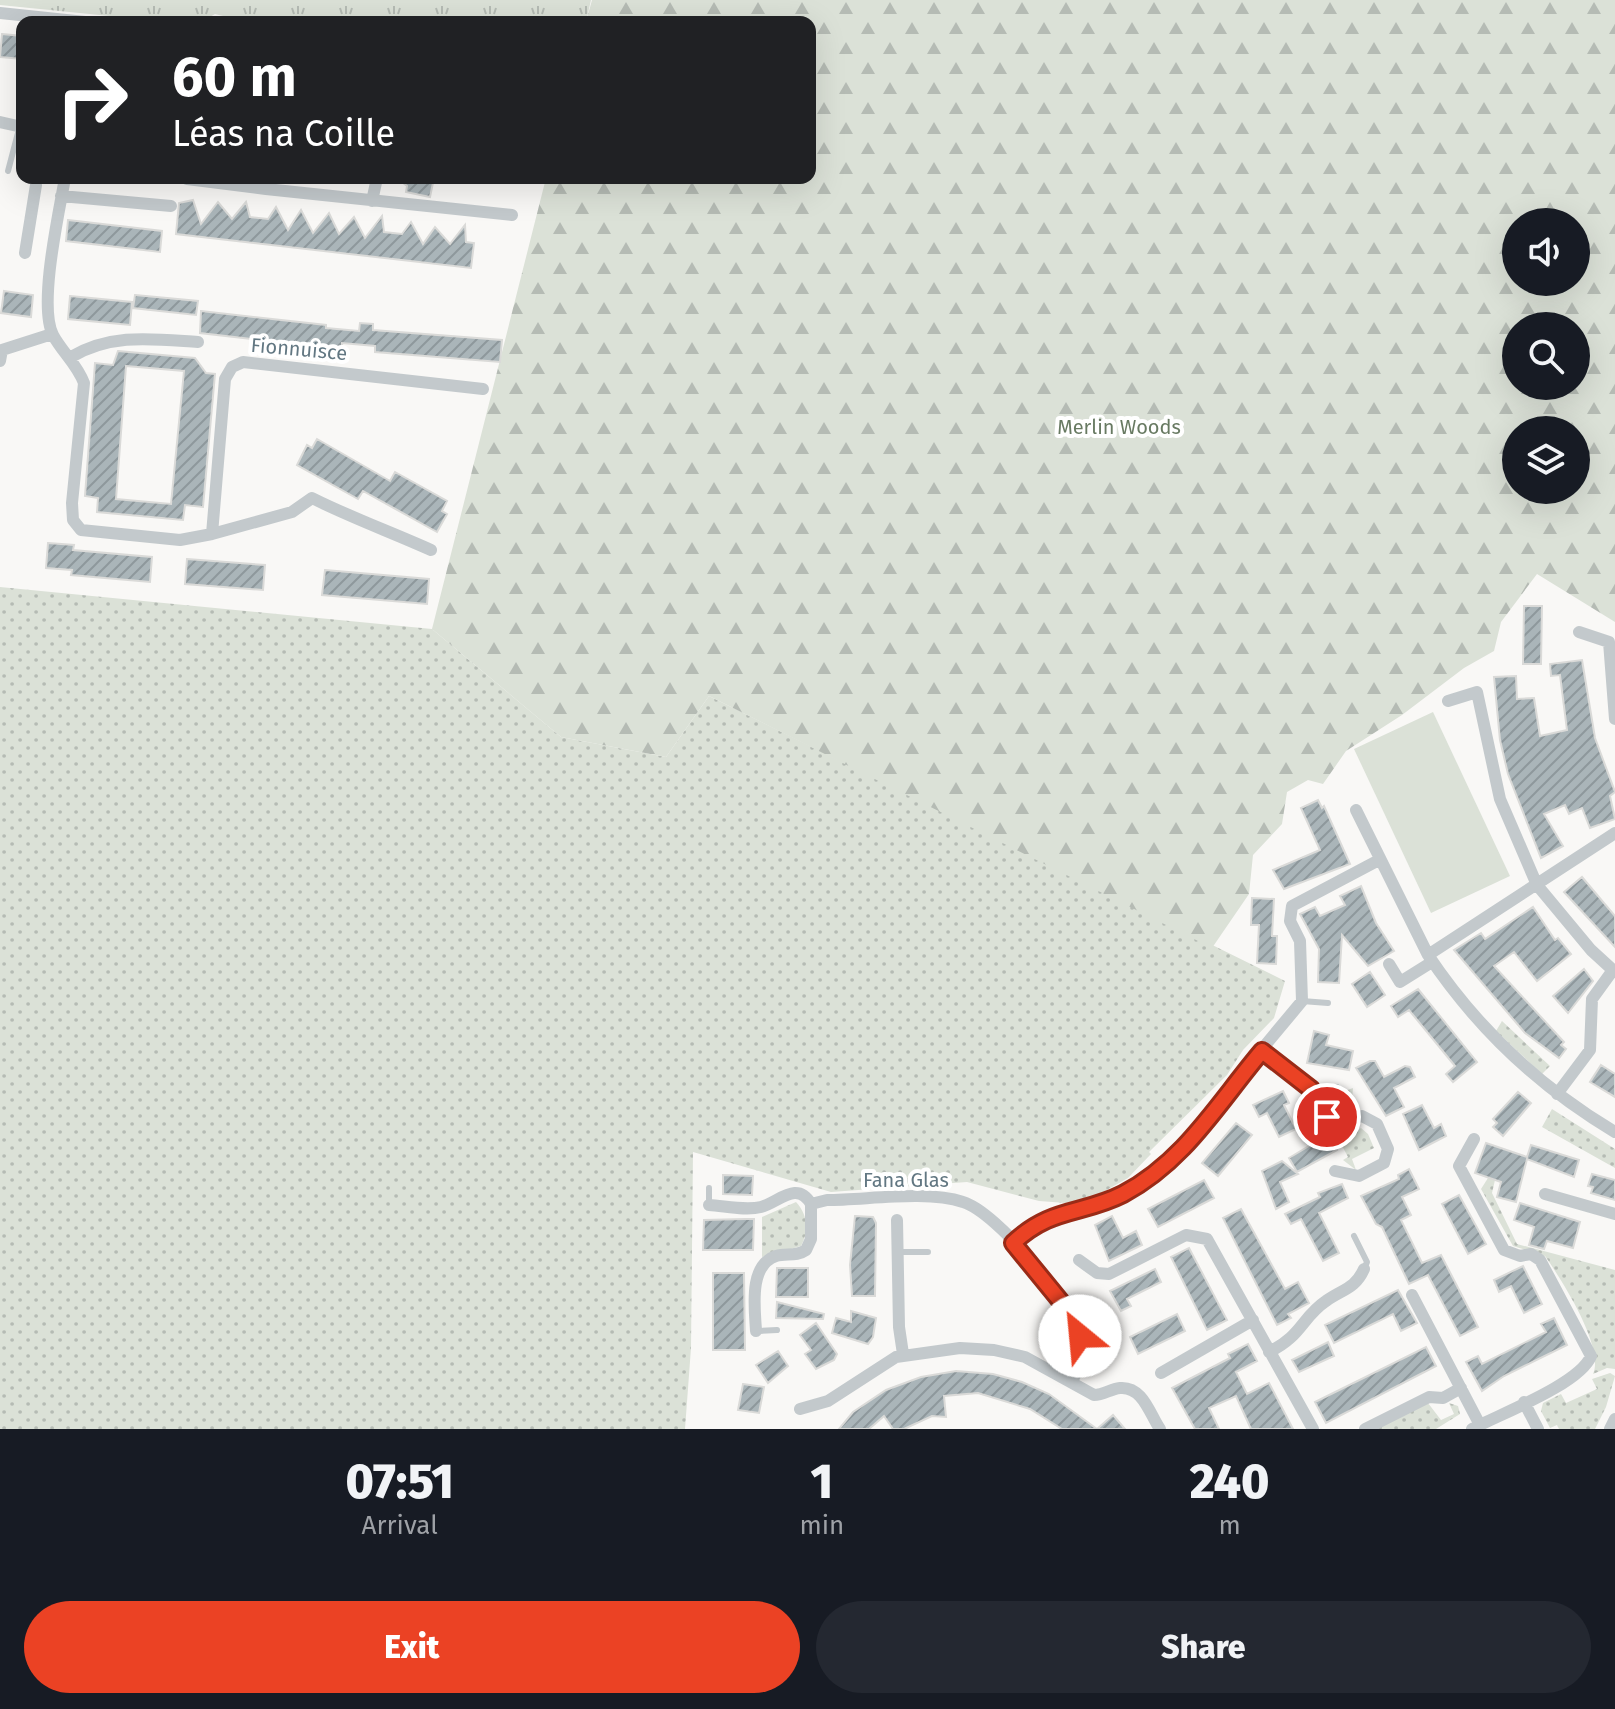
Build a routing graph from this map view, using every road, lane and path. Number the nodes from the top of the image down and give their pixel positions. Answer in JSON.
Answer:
{"nodes":[{"id":1,"x":0,"y":13,"type":"edge"},
{"id":2,"x":28,"y":16,"type":"edge"},
{"id":3,"x":16,"y":142,"type":"edge"},
{"id":4,"x":8,"y":171,"type":"dead end"},
{"id":5,"x":64,"y":184,"type":"edge"},
{"id":6,"x":267,"y":184,"type":"edge"},
{"id":7,"x":376,"y":184,"type":"edge"},
{"id":8,"x":36,"y":185,"type":"dead end"},
{"id":9,"x":61,"y":196,"type":"junction"},
{"id":10,"x":372,"y":201,"type":"junction"},
{"id":11,"x":171,"y":206,"type":"dead end"},
{"id":12,"x":31,"y":215,"type":"junction"},
{"id":13,"x":512,"y":215,"type":"dead end"},
{"id":14,"x":58,"y":219,"type":"junction"},
{"id":15,"x":25,"y":253,"type":"dead end"},
{"id":16,"x":52,"y":334,"type":"junction"},
{"id":17,"x":198,"y":342,"type":"dead end"},
{"id":18,"x":71,"y":357,"type":"junction"},
{"id":19,"x":0,"y":361,"type":"edge"},
{"id":20,"x":483,"y":389,"type":"dead end"},
{"id":21,"x":212,"y":534,"type":"junction"},
{"id":22,"x":431,"y":550,"type":"dead end"},
{"id":23,"x":1579,"y":632,"type":"dead end"},
{"id":24,"x":1448,"y":701,"type":"dead end"},
{"id":25,"x":1615,"y":719,"type":"edge"},
{"id":26,"x":1356,"y":810,"type":"dead end"},
{"id":27,"x":1615,"y":833,"type":"edge"},
{"id":28,"x":1379,"y":860,"type":"junction"},
{"id":29,"x":1537,"y":885,"type":"junction"},
{"id":30,"x":1430,"y":958,"type":"junction"},
{"id":31,"x":1389,"y":964,"type":"dead end"},
{"id":32,"x":1614,"y":971,"type":"edge"},
{"id":33,"x":1302,"y":1001,"type":"junction"},
{"id":34,"x":1328,"y":1003,"type":"dead end"},
{"id":35,"x":1262,"y":1051,"type":"junction"},
{"id":36,"x":1337,"y":1087,"type":"dead end"},
{"id":37,"x":1557,"y":1094,"type":"junction"},
{"id":38,"x":1316,"y":1097,"type":"junction"},
{"id":39,"x":1615,"y":1132,"type":"edge"},
{"id":40,"x":1474,"y":1139,"type":"dead end"},
{"id":41,"x":1335,"y":1171,"type":"dead end"},
{"id":42,"x":709,"y":1188,"type":"dead end"},
{"id":43,"x":1545,"y":1194,"type":"dead end"},
{"id":44,"x":811,"y":1204,"type":"junction"},
{"id":45,"x":709,"y":1205,"type":"joint"},
{"id":46,"x":1615,"y":1214,"type":"edge"},
{"id":47,"x":897,"y":1220,"type":"dead end"},
{"id":48,"x":1354,"y":1236,"type":"dead end"},
{"id":49,"x":1013,"y":1243,"type":"junction"},
{"id":50,"x":897,"y":1252,"type":"junction"},
{"id":51,"x":928,"y":1252,"type":"dead end"},
{"id":52,"x":1079,"y":1260,"type":"dead end"},
{"id":53,"x":1364,"y":1269,"type":"joint"},
{"id":54,"x":1412,"y":1295,"type":"dead end"},
{"id":55,"x":1253,"y":1320,"type":"junction"},
{"id":56,"x":777,"y":1330,"type":"dead end"},
{"id":57,"x":756,"y":1331,"type":"joint"},
{"id":58,"x":1269,"y":1352,"type":"junction"},
{"id":59,"x":903,"y":1354,"type":"junction"},
{"id":60,"x":1161,"y":1373,"type":"dead end"},
{"id":61,"x":1072,"y":1382,"type":"junction"},
{"id":62,"x":1461,"y":1388,"type":"junction"},
{"id":63,"x":1524,"y":1402,"type":"junction"},
{"id":64,"x":800,"y":1409,"type":"dead end"},
{"id":65,"x":1615,"y":1419,"type":"edge"},
{"id":66,"x":1476,"y":1427,"type":"edge"},
{"id":67,"x":1160,"y":1429,"type":"edge"},
{"id":68,"x":1313,"y":1429,"type":"edge"},
{"id":69,"x":1365,"y":1429,"type":"edge"},
{"id":70,"x":1538,"y":1429,"type":"edge"},
{"id":71,"x":1610,"y":1429,"type":"edge"}],
"edges":[{"from":1,"to":2,"type":"street"},
{"from":3,"to":4,"type":"lane"},
{"from":5,"to":9,"type":"street"},
{"from":6,"to":10,"type":"street"},
{"from":7,"to":10,"type":"street"},
{"from":8,"to":12,"type":"street"},
{"from":9,"to":11,"type":"street"},
{"from":9,"to":14,"type":"street"},
{"from":10,"to":13,"type":"street"},
{"from":12,"to":14,"type":"street"},
{"from":12,"to":15,"type":"street"},
{"from":14,"to":16,"type":"street"},
{"from":16,"to":18,"type":"street"},
{"from":16,"to":19,"type":"street"},
{"from":17,"to":18,"type":"street"},
{"from":18,"to":21,"type":"street"},
{"from":20,"to":21,"type":"street","name":"Fionnuisce"},
{"from":21,"to":22,"type":"street"},
{"from":23,"to":25,"type":"street"},
{"from":24,"to":29,"type":"street"},
{"from":26,"to":28,"type":"street"},
{"from":27,"to":29,"type":"street"},
{"from":28,"to":30,"type":"street"},
{"from":28,"to":33,"type":"street"},
{"from":29,"to":30,"type":"street"},
{"from":29,"to":32,"type":"street"},
{"from":30,"to":31,"type":"street"},
{"from":30,"to":37,"type":"street"},
{"from":32,"to":37,"type":"street"},
{"from":33,"to":34,"type":"lane"},
{"from":33,"to":35,"type":"street"},
{"from":35,"to":38,"type":"street"},
{"from":35,"to":49,"type":"street"},
{"from":36,"to":38,"type":"lane"},
{"from":37,"to":39,"type":"street"},
{"from":38,"to":41,"type":"street"},
{"from":40,"to":63,"type":"street"},
{"from":42,"to":45,"type":"lane","name":"Fana Glas"},
{"from":43,"to":46,"type":"street"},
{"from":44,"to":45,"type":"street","name":"Fana Glas"},
{"from":44,"to":49,"type":"street","name":"Fana Glas"},
{"from":44,"to":57,"type":"street"},
{"from":47,"to":50,"type":"street","name":"Fana Glas"},
{"from":48,"to":53,"type":"lane"},
{"from":49,"to":61,"type":"street","name":"Fana Glas"},
{"from":50,"to":51,"type":"lane"},
{"from":50,"to":59,"type":"street","name":"Fana Glas"},
{"from":52,"to":55,"type":"street"},
{"from":53,"to":58,"type":"street"},
{"from":54,"to":62,"type":"street"},
{"from":55,"to":58,"type":"street"},
{"from":55,"to":60,"type":"street"},
{"from":56,"to":57,"type":"lane"},
{"from":58,"to":68,"type":"street"},
{"from":59,"to":61,"type":"street"},
{"from":59,"to":64,"type":"street"},
{"from":61,"to":67,"type":"street"},
{"from":62,"to":66,"type":"street"},
{"from":62,"to":69,"type":"street"},
{"from":63,"to":66,"type":"street"},
{"from":63,"to":70,"type":"street"},
{"from":65,"to":71,"type":"street"}]}
